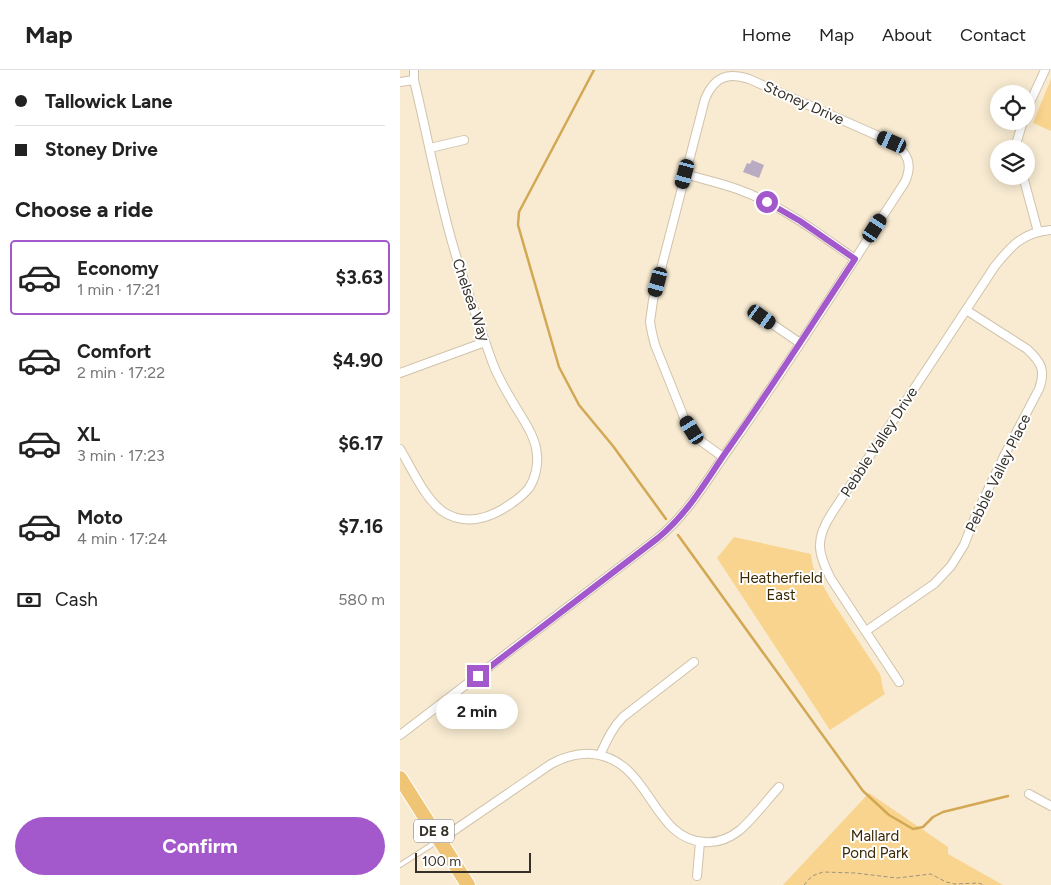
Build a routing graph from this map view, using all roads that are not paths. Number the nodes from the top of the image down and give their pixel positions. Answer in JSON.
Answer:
{"nodes":[{"id":1,"x":414,"y":70,"type":"edge"},
{"id":2,"x":1045,"y":70,"type":"edge"},
{"id":3,"x":414,"y":80,"type":"junction"},
{"id":4,"x":400,"y":82,"type":"edge"},
{"id":5,"x":1035,"y":92,"type":"edge"},
{"id":6,"x":464,"y":140,"type":"dead end"},
{"id":7,"x":430,"y":148,"type":"junction"},
{"id":8,"x":685,"y":174,"type":"junction"},
{"id":9,"x":1025,"y":185,"type":"edge"},
{"id":10,"x":1051,"y":230,"type":"edge"},
{"id":11,"x":1038,"y":232,"type":"junction"},
{"id":12,"x":855,"y":259,"type":"junction"},
{"id":13,"x":966,"y":310,"type":"junction"},
{"id":14,"x":762,"y":317,"type":"dead end"},
{"id":15,"x":485,"y":342,"type":"junction"},
{"id":16,"x":800,"y":343,"type":"junction"},
{"id":17,"x":400,"y":373,"type":"edge"},
{"id":18,"x":400,"y":449,"type":"edge"},
{"id":19,"x":723,"y":457,"type":"junction"},
{"id":20,"x":866,"y":631,"type":"junction"},
{"id":21,"x":694,"y":662,"type":"dead end"},
{"id":22,"x":899,"y":682,"type":"dead end"},
{"id":23,"x":400,"y":735,"type":"edge"},
{"id":24,"x":600,"y":755,"type":"junction"},
{"id":25,"x":400,"y":778,"type":"edge"},
{"id":26,"x":779,"y":787,"type":"dead end"},
{"id":27,"x":1029,"y":794,"type":"dead end"},
{"id":28,"x":1051,"y":806,"type":"edge"},
{"id":29,"x":440,"y":840,"type":"junction"},
{"id":30,"x":700,"y":842,"type":"junction"},
{"id":31,"x":400,"y":865,"type":"edge"},
{"id":32,"x":697,"y":876,"type":"dead end"},
{"id":33,"x":468,"y":885,"type":"edge"}],
"edges":[{"from":1,"to":3,"type":"street","name":"Chelsea Way"},
{"from":2,"to":5,"type":"street"},
{"from":3,"to":4,"type":"street"},
{"from":3,"to":7,"type":"street","name":"Chelsea Way"},
{"from":6,"to":7,"type":"street"},
{"from":7,"to":15,"type":"street","name":"Chelsea Way"},
{"from":8,"to":12,"type":"street"},
{"from":8,"to":12,"type":"street","name":"Stoney Drive"},
{"from":8,"to":19,"type":"street","name":"Stoney Drive"},
{"from":9,"to":11,"type":"street"},
{"from":10,"to":11,"type":"street","name":"Pebble Valley Drive"},
{"from":11,"to":13,"type":"street","name":"Pebble Valley Drive"},
{"from":12,"to":16,"type":"street","name":"Stoney Drive"},
{"from":13,"to":20,"type":"street","name":"Pebble Valley Drive"},
{"from":13,"to":20,"type":"street","name":"Pebble Valley Place"},
{"from":14,"to":16,"type":"street"},
{"from":15,"to":17,"type":"street"},
{"from":15,"to":18,"type":"street","name":"Chelsea Way"},
{"from":16,"to":19,"type":"street","name":"Stoney Drive"},
{"from":19,"to":23,"type":"street","name":"Stoney Drive"},
{"from":20,"to":22,"type":"street","name":"Pebble Valley Drive"},
{"from":21,"to":24,"type":"street"},
{"from":24,"to":29,"type":"street"},
{"from":24,"to":30,"type":"street"},
{"from":25,"to":29,"type":"highway","number":"DE 8"},
{"from":26,"to":30,"type":"street"},
{"from":27,"to":28,"type":"street"},
{"from":29,"to":31,"type":"lane"},
{"from":29,"to":33,"type":"highway","number":"DE 8"},
{"from":30,"to":32,"type":"street"}]}
